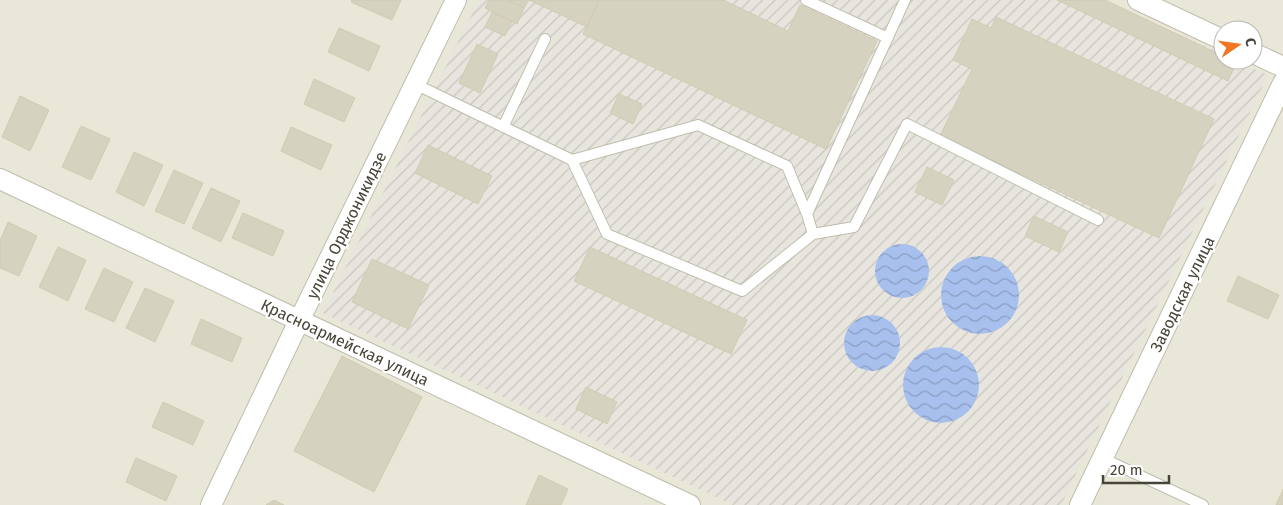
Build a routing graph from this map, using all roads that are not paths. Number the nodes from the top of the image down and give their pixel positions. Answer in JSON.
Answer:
{"nodes":[{"id":1,"x":456,"y":0,"type":"edge"},
{"id":2,"x":806,"y":0,"type":"edge"},
{"id":3,"x":905,"y":0,"type":"edge"},
{"id":4,"x":1138,"y":0,"type":"edge"},
{"id":5,"x":1213,"y":35,"type":"edge"},
{"id":6,"x":888,"y":38,"type":"junction"},
{"id":7,"x":545,"y":39,"type":"dead end"},
{"id":8,"x":1263,"y":59,"type":"edge"},
{"id":9,"x":1283,"y":68,"type":"edge"},
{"id":10,"x":1283,"y":83,"type":"edge"},
{"id":11,"x":415,"y":84,"type":"junction"},
{"id":12,"x":503,"y":127,"type":"junction"},
{"id":13,"x":572,"y":160,"type":"junction"},
{"id":14,"x":0,"y":179,"type":"edge"},
{"id":15,"x":807,"y":214,"type":"junction"},
{"id":16,"x":1098,"y":220,"type":"dead end"},
{"id":17,"x":812,"y":234,"type":"junction"},
{"id":18,"x":299,"y":321,"type":"junction"},
{"id":19,"x":1102,"y":458,"type":"junction"},
{"id":20,"x":212,"y":505,"type":"edge"},
{"id":21,"x":690,"y":505,"type":"edge"},
{"id":22,"x":1080,"y":505,"type":"edge"},
{"id":23,"x":1203,"y":505,"type":"edge"}],
"edges":[{"from":1,"to":11,"type":"street","name":"улица Орджоникидзе"},
{"from":2,"to":6,"type":"lane"},
{"from":3,"to":6,"type":"lane"},
{"from":4,"to":5,"type":"street"},
{"from":6,"to":15,"type":"lane"},
{"from":7,"to":12,"type":"lane"},
{"from":8,"to":9,"type":"street"},
{"from":10,"to":19,"type":"street","name":"Заводская улица"},
{"from":11,"to":12,"type":"lane"},
{"from":11,"to":18,"type":"street","name":"улица Орджоникидзе"},
{"from":12,"to":13,"type":"lane"},
{"from":13,"to":15,"type":"lane"},
{"from":13,"to":17,"type":"lane"},
{"from":14,"to":18,"type":"street","name":"Красноармейская улица"},
{"from":15,"to":17,"type":"lane"},
{"from":16,"to":17,"type":"lane"},
{"from":18,"to":20,"type":"street","name":"улица Орджоникидзе"},
{"from":18,"to":21,"type":"street","name":"Красноармейская улица"},
{"from":19,"to":22,"type":"street","name":"Заводская улица"},
{"from":19,"to":23,"type":"lane"}]}
